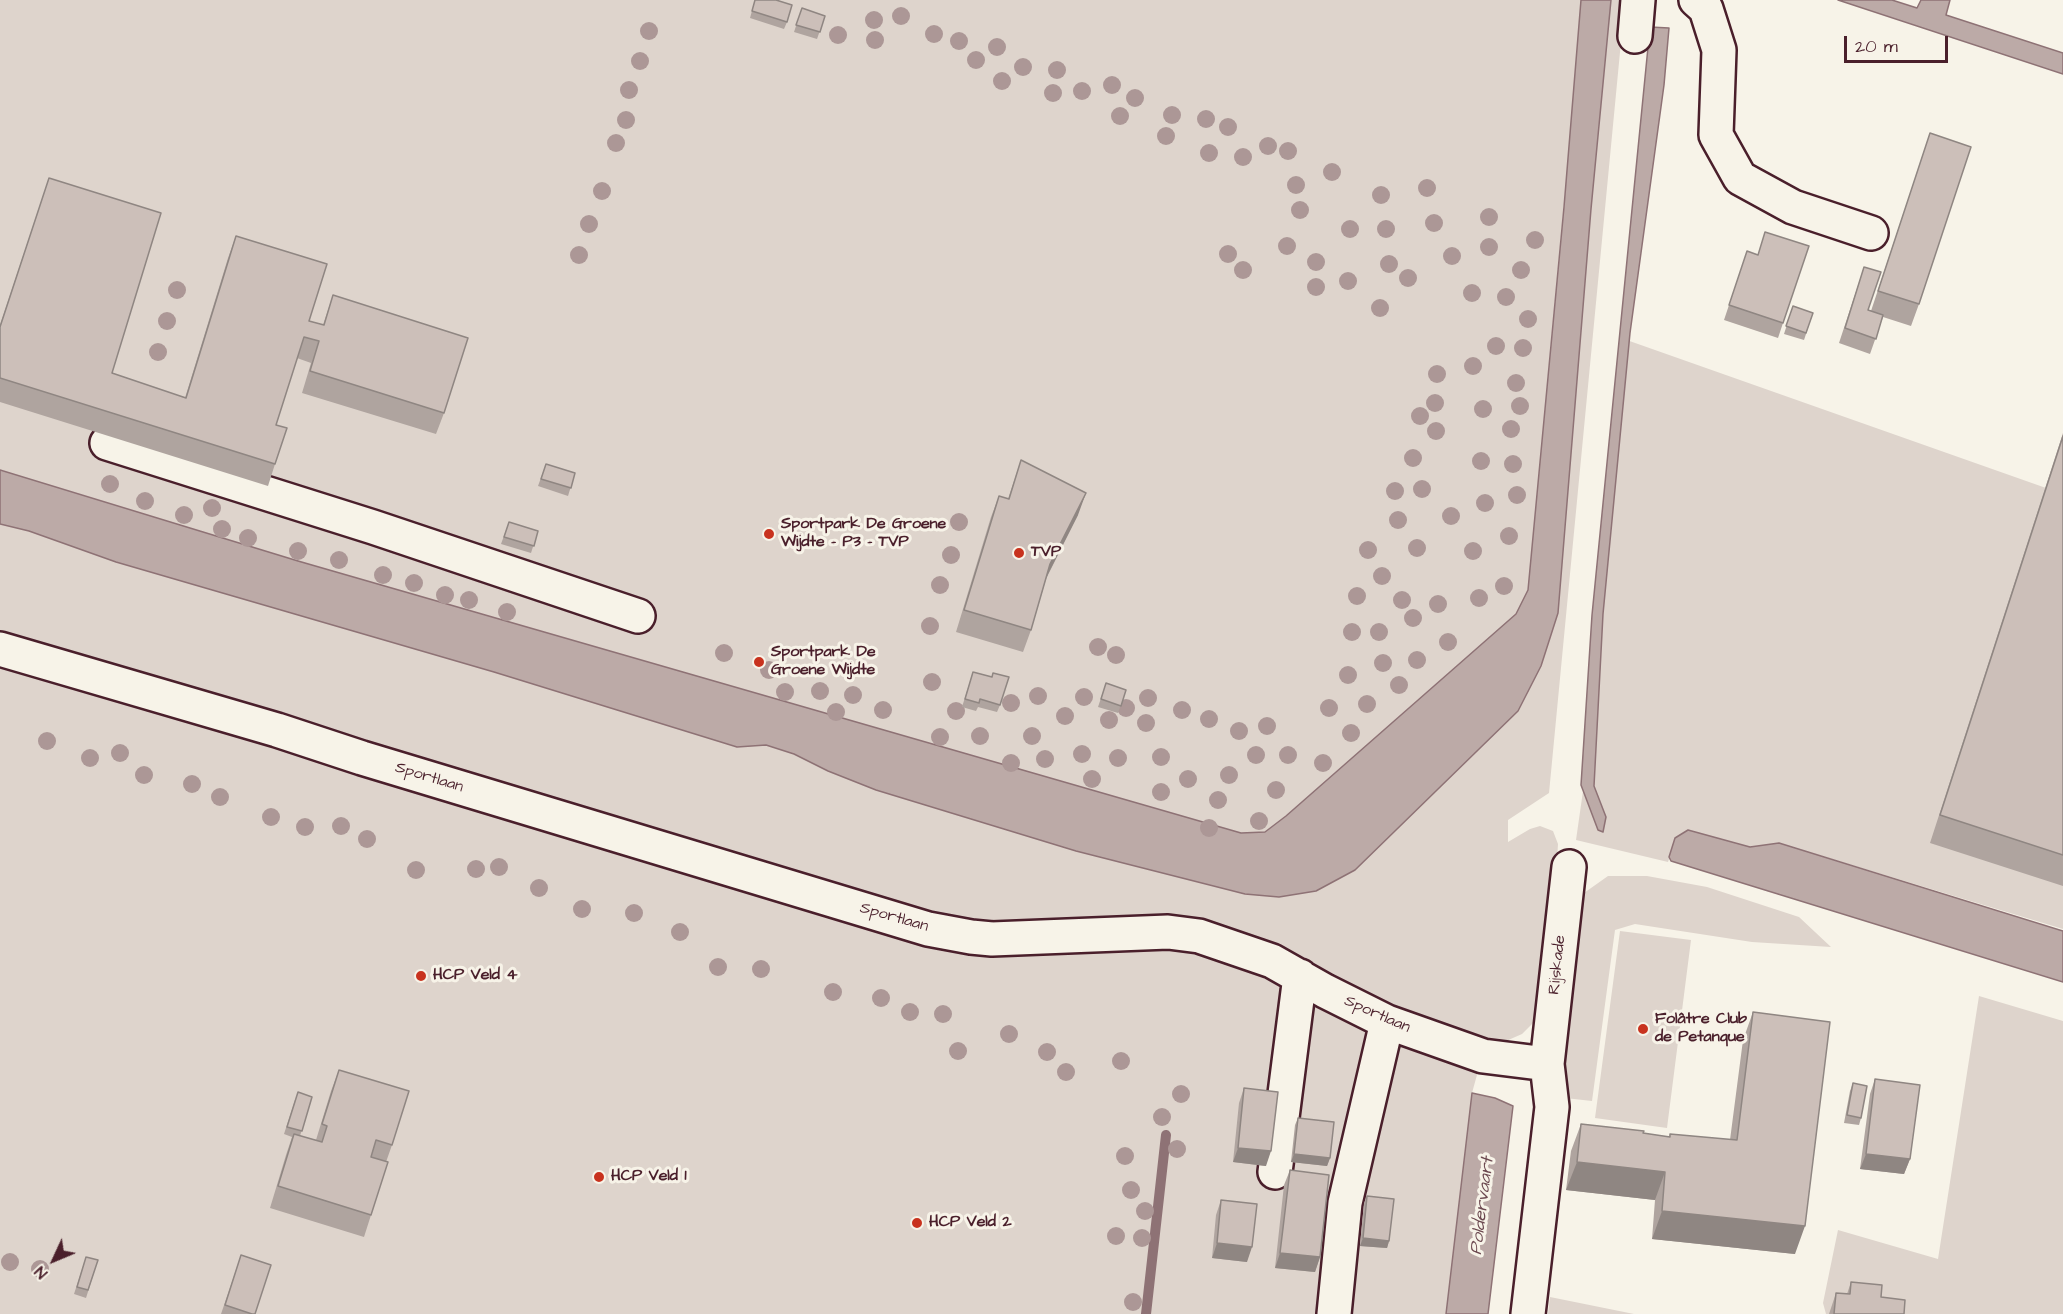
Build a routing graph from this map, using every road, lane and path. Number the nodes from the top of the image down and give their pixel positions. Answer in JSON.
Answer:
{"nodes":[{"id":1,"x":1638,"y":0,"type":"edge"},
{"id":2,"x":1696,"y":0,"type":"edge"},
{"id":3,"x":1635,"y":36,"type":"dead end"},
{"id":4,"x":1871,"y":233,"type":"dead end"},
{"id":5,"x":107,"y":443,"type":"dead end"},
{"id":6,"x":638,"y":616,"type":"dead end"},
{"id":7,"x":0,"y":649,"type":"edge"},
{"id":8,"x":1569,"y":867,"type":"dead end"},
{"id":9,"x":1300,"y":976,"type":"junction"},
{"id":10,"x":1387,"y":1022,"type":"junction"},
{"id":11,"x":1547,"y":1064,"type":"junction"},
{"id":12,"x":1275,"y":1172,"type":"dead end"},
{"id":13,"x":1334,"y":1314,"type":"edge"},
{"id":14,"x":1528,"y":1314,"type":"edge"}],
"edges":[{"from":1,"to":3,"type":"street"},
{"from":2,"to":4,"type":"street"},
{"from":5,"to":6,"type":"street"},
{"from":7,"to":9,"type":"street","name":"Sportlaan"},
{"from":8,"to":11,"type":"street","name":"Rijskade"},
{"from":9,"to":10,"type":"street","name":"Sportlaan"},
{"from":9,"to":12,"type":"street"},
{"from":10,"to":11,"type":"street","name":"Sportlaan"},
{"from":10,"to":13,"type":"street"},
{"from":11,"to":14,"type":"street"}]}
